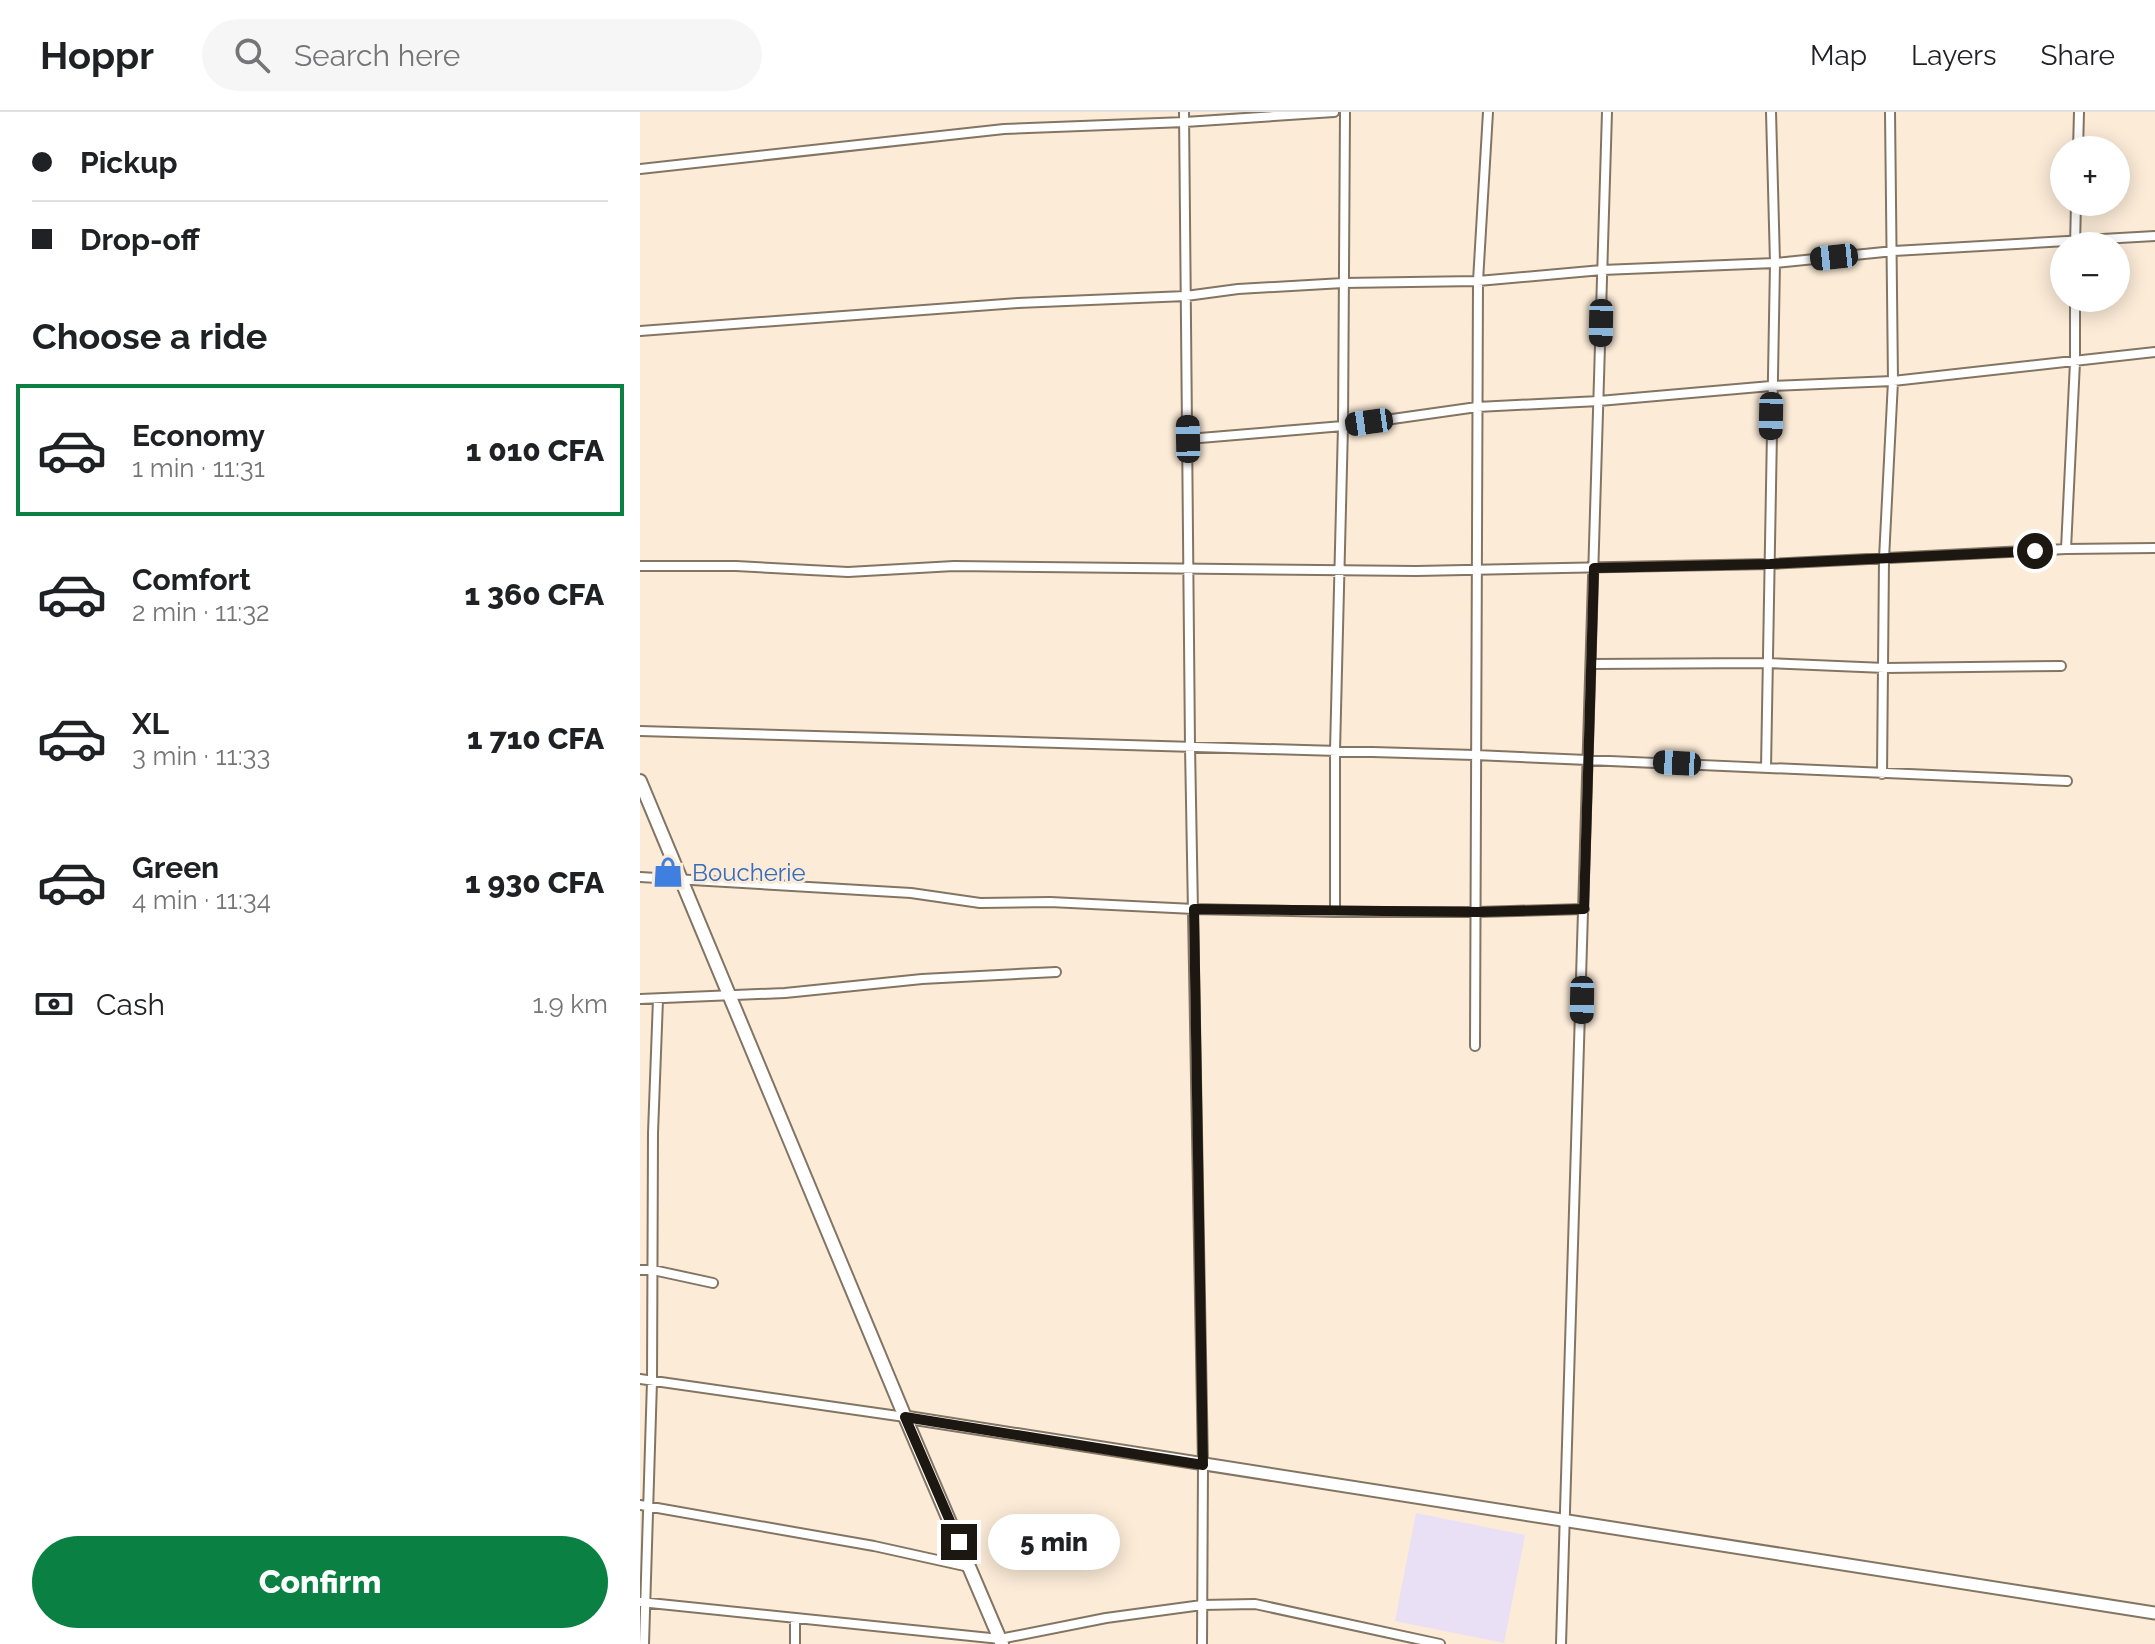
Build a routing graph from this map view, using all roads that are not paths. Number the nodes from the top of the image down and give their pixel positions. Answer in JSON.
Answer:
{"nodes":[{"id":1,"x":1334,"y":112,"type":"edge"},
{"id":2,"x":1345,"y":112,"type":"edge"},
{"id":3,"x":1488,"y":112,"type":"edge"},
{"id":4,"x":1607,"y":112,"type":"edge"},
{"id":5,"x":1771,"y":112,"type":"edge"},
{"id":6,"x":1890,"y":112,"type":"edge"},
{"id":7,"x":2079,"y":112,"type":"edge"},
{"id":8,"x":1184,"y":117,"type":"edge"},
{"id":9,"x":2078,"y":136,"type":"edge"},
{"id":10,"x":640,"y":169,"type":"edge"},
{"id":11,"x":2155,"y":236,"type":"edge"},
{"id":12,"x":2130,"y":238,"type":"edge"},
{"id":13,"x":2050,"y":243,"type":"edge"},
{"id":14,"x":1894,"y":251,"type":"junction"},
{"id":15,"x":1775,"y":263,"type":"junction"},
{"id":16,"x":1602,"y":270,"type":"junction"},
{"id":17,"x":1478,"y":281,"type":"junction"},
{"id":18,"x":1343,"y":283,"type":"junction"},
{"id":19,"x":1186,"y":296,"type":"junction"},
{"id":20,"x":2075,"y":312,"type":"edge"},
{"id":21,"x":640,"y":331,"type":"edge"},
{"id":22,"x":2155,"y":352,"type":"edge"},
{"id":23,"x":2075,"y":362,"type":"junction"},
{"id":24,"x":1893,"y":381,"type":"junction"},
{"id":25,"x":1771,"y":386,"type":"junction"},
{"id":26,"x":1599,"y":401,"type":"junction"},
{"id":27,"x":1477,"y":407,"type":"junction"},
{"id":28,"x":1343,"y":426,"type":"junction"},
{"id":29,"x":1188,"y":439,"type":"junction"},
{"id":30,"x":2155,"y":548,"type":"edge"},
{"id":31,"x":2066,"y":549,"type":"junction"},
{"id":32,"x":1884,"y":559,"type":"junction"},
{"id":33,"x":1770,"y":564,"type":"junction"},
{"id":34,"x":640,"y":566,"type":"edge"},
{"id":35,"x":1594,"y":568,"type":"junction"},
{"id":36,"x":1189,"y":569,"type":"junction"},
{"id":37,"x":1475,"y":570,"type":"junction"},
{"id":38,"x":1338,"y":571,"type":"junction"},
{"id":39,"x":1766,"y":663,"type":"junction"},
{"id":40,"x":1591,"y":664,"type":"junction"},
{"id":41,"x":2061,"y":666,"type":"dead end"},
{"id":42,"x":1885,"y":668,"type":"junction"},
{"id":43,"x":640,"y":731,"type":"edge"},
{"id":44,"x":1190,"y":746,"type":"junction"},
{"id":45,"x":1335,"y":751,"type":"junction"},
{"id":46,"x":1475,"y":755,"type":"junction"},
{"id":47,"x":1589,"y":759,"type":"junction"},
{"id":48,"x":1766,"y":768,"type":"junction"},
{"id":49,"x":1882,"y":774,"type":"junction"},
{"id":50,"x":640,"y":781,"type":"edge"},
{"id":51,"x":2067,"y":781,"type":"dead end"},
{"id":52,"x":640,"y":877,"type":"edge"},
{"id":53,"x":682,"y":879,"type":"junction"},
{"id":54,"x":1194,"y":909,"type":"junction"},
{"id":55,"x":1584,"y":909,"type":"junction"},
{"id":56,"x":1335,"y":912,"type":"junction"},
{"id":57,"x":1477,"y":912,"type":"junction"},
{"id":58,"x":1056,"y":972,"type":"dead end"},
{"id":59,"x":729,"y":995,"type":"junction"},
{"id":60,"x":640,"y":999,"type":"edge"},
{"id":61,"x":658,"y":999,"type":"junction"},
{"id":62,"x":1475,"y":1046,"type":"dead end"},
{"id":63,"x":640,"y":1270,"type":"edge"},
{"id":64,"x":653,"y":1270,"type":"junction"},
{"id":65,"x":713,"y":1283,"type":"dead end"},
{"id":66,"x":640,"y":1379,"type":"edge"},
{"id":67,"x":652,"y":1381,"type":"junction"},
{"id":68,"x":905,"y":1417,"type":"junction"},
{"id":69,"x":1203,"y":1465,"type":"junction"},
{"id":70,"x":644,"y":1506,"type":"edge"},
{"id":71,"x":1567,"y":1521,"type":"junction"},
{"id":72,"x":969,"y":1567,"type":"junction"},
{"id":73,"x":642,"y":1602,"type":"edge"},
{"id":74,"x":1202,"y":1605,"type":"junction"},
{"id":75,"x":2155,"y":1613,"type":"edge"},
{"id":76,"x":795,"y":1618,"type":"junction"},
{"id":77,"x":1001,"y":1642,"type":"edge"},
{"id":78,"x":644,"y":1644,"type":"edge"},
{"id":79,"x":795,"y":1644,"type":"edge"},
{"id":80,"x":1202,"y":1644,"type":"edge"},
{"id":81,"x":1440,"y":1644,"type":"edge"},
{"id":82,"x":1561,"y":1644,"type":"edge"}],
"edges":[{"from":1,"to":8,"type":"street"},
{"from":2,"to":18,"type":"street"},
{"from":3,"to":17,"type":"street"},
{"from":4,"to":16,"type":"street"},
{"from":5,"to":15,"type":"street"},
{"from":6,"to":14,"type":"street"},
{"from":7,"to":9,"type":"street"},
{"from":8,"to":10,"type":"street"},
{"from":8,"to":19,"type":"street"},
{"from":11,"to":12,"type":"street"},
{"from":13,"to":14,"type":"street"},
{"from":14,"to":15,"type":"street"},
{"from":14,"to":24,"type":"street"},
{"from":15,"to":16,"type":"street"},
{"from":15,"to":25,"type":"street"},
{"from":16,"to":17,"type":"street"},
{"from":16,"to":26,"type":"street"},
{"from":17,"to":18,"type":"street"},
{"from":17,"to":27,"type":"street"},
{"from":18,"to":19,"type":"street"},
{"from":18,"to":28,"type":"street"},
{"from":19,"to":21,"type":"street"},
{"from":19,"to":29,"type":"street"},
{"from":20,"to":23,"type":"street"},
{"from":22,"to":23,"type":"street"},
{"from":23,"to":24,"type":"street"},
{"from":23,"to":31,"type":"street"},
{"from":24,"to":25,"type":"street"},
{"from":24,"to":32,"type":"street"},
{"from":25,"to":26,"type":"street"},
{"from":25,"to":33,"type":"street"},
{"from":26,"to":27,"type":"street"},
{"from":26,"to":35,"type":"street"},
{"from":27,"to":28,"type":"street"},
{"from":27,"to":37,"type":"street"},
{"from":28,"to":29,"type":"street"},
{"from":28,"to":38,"type":"street"},
{"from":29,"to":36,"type":"street"},
{"from":30,"to":31,"type":"street"},
{"from":31,"to":32,"type":"street"},
{"from":32,"to":33,"type":"street"},
{"from":32,"to":42,"type":"street"},
{"from":33,"to":35,"type":"street"},
{"from":33,"to":39,"type":"street"},
{"from":34,"to":36,"type":"street"},
{"from":35,"to":37,"type":"street"},
{"from":35,"to":40,"type":"street"},
{"from":36,"to":38,"type":"street"},
{"from":36,"to":44,"type":"street"},
{"from":37,"to":38,"type":"street"},
{"from":37,"to":46,"type":"street"},
{"from":38,"to":45,"type":"street"},
{"from":39,"to":40,"type":"street"},
{"from":39,"to":42,"type":"street"},
{"from":39,"to":48,"type":"street"},
{"from":40,"to":47,"type":"street"},
{"from":41,"to":42,"type":"street"},
{"from":42,"to":49,"type":"street"},
{"from":43,"to":44,"type":"street"},
{"from":44,"to":45,"type":"street"},
{"from":44,"to":54,"type":"street"},
{"from":45,"to":46,"type":"street"},
{"from":45,"to":56,"type":"street"},
{"from":46,"to":47,"type":"street"},
{"from":46,"to":57,"type":"street"},
{"from":47,"to":48,"type":"street"},
{"from":47,"to":55,"type":"street"},
{"from":48,"to":49,"type":"street"},
{"from":49,"to":51,"type":"street"},
{"from":50,"to":53,"type":"highway"},
{"from":52,"to":53,"type":"street"},
{"from":53,"to":54,"type":"street"},
{"from":53,"to":59,"type":"highway"},
{"from":54,"to":56,"type":"street"},
{"from":54,"to":69,"type":"street"},
{"from":55,"to":57,"type":"street"},
{"from":55,"to":71,"type":"street"},
{"from":56,"to":57,"type":"street"},
{"from":57,"to":62,"type":"street"},
{"from":58,"to":59,"type":"street"},
{"from":59,"to":61,"type":"street"},
{"from":59,"to":68,"type":"highway"},
{"from":60,"to":61,"type":"street"},
{"from":61,"to":64,"type":"street"},
{"from":63,"to":64,"type":"street"},
{"from":64,"to":65,"type":"street"},
{"from":64,"to":67,"type":"street"},
{"from":66,"to":67,"type":"street"},
{"from":67,"to":68,"type":"street"},
{"from":67,"to":70,"type":"street"},
{"from":68,"to":69,"type":"main road"},
{"from":68,"to":72,"type":"highway"},
{"from":69,"to":71,"type":"main road"},
{"from":69,"to":74,"type":"street"},
{"from":70,"to":72,"type":"street"},
{"from":70,"to":73,"type":"street"},
{"from":71,"to":75,"type":"main road"},
{"from":71,"to":82,"type":"street"},
{"from":72,"to":77,"type":"highway"},
{"from":73,"to":76,"type":"street"},
{"from":73,"to":78,"type":"street"},
{"from":74,"to":77,"type":"street"},
{"from":74,"to":80,"type":"street"},
{"from":74,"to":81,"type":"street"},
{"from":76,"to":77,"type":"street"},
{"from":76,"to":79,"type":"street"}]}
